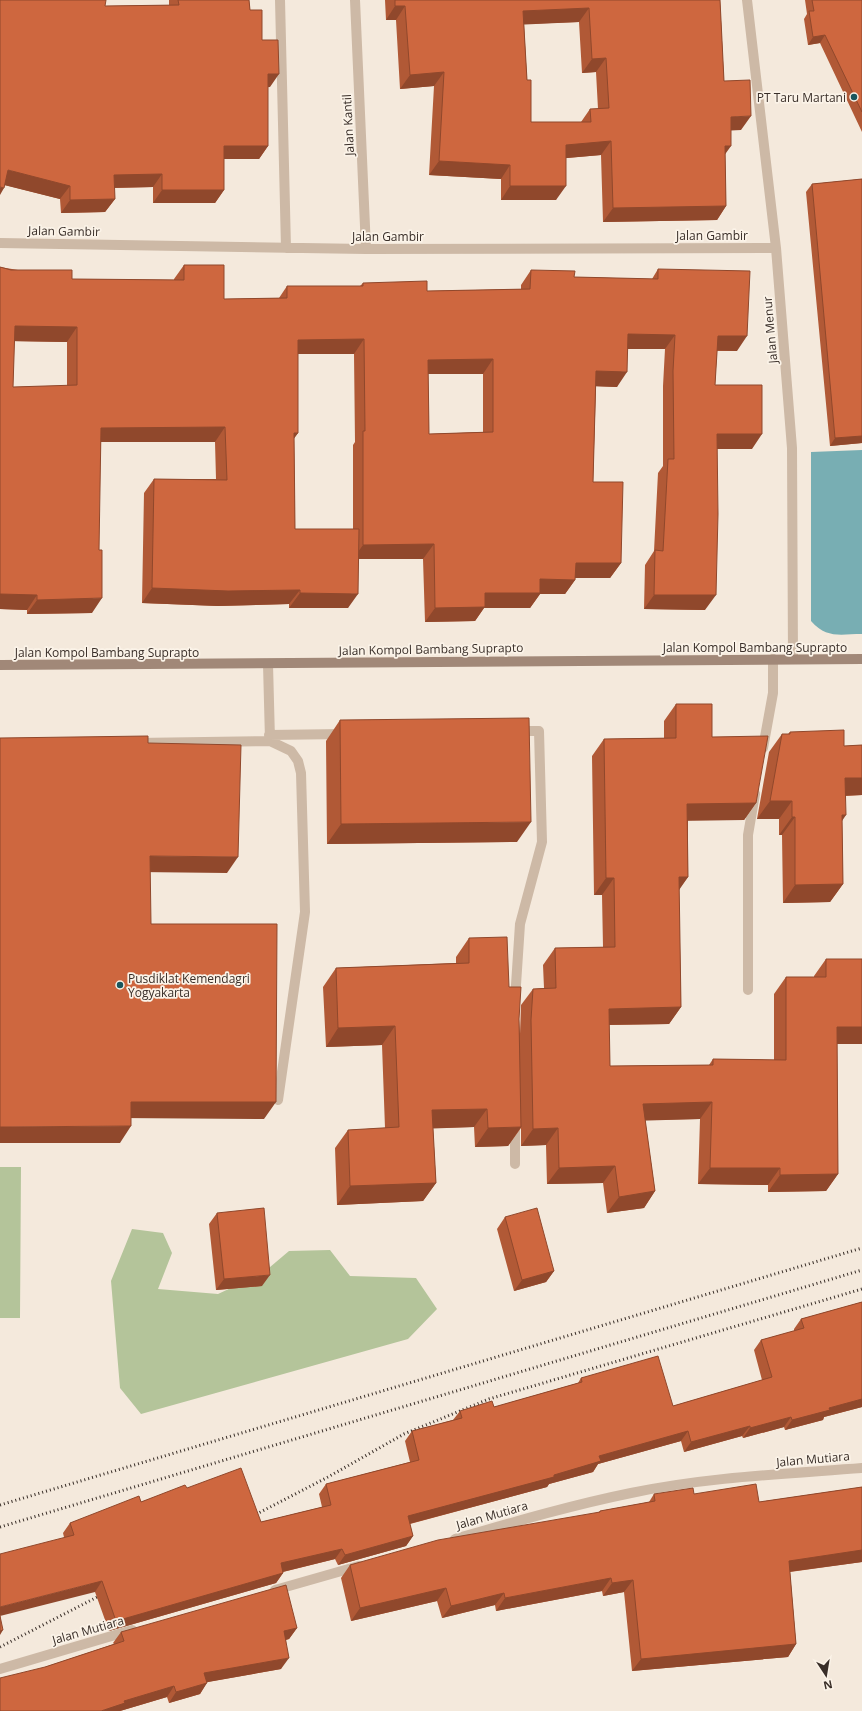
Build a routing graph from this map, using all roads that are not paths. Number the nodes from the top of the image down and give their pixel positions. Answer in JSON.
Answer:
{"nodes":[{"id":1,"x":280,"y":0,"type":"edge"},
{"id":2,"x":355,"y":0,"type":"edge"},
{"id":3,"x":747,"y":0,"type":"edge"},
{"id":4,"x":0,"y":243,"type":"edge"},
{"id":5,"x":286,"y":248,"type":"junction"},
{"id":6,"x":776,"y":248,"type":"junction"},
{"id":7,"x":366,"y":249,"type":"junction"},
{"id":8,"x":773,"y":659,"type":"junction"},
{"id":9,"x":793,"y":659,"type":"junction"},
{"id":10,"x":862,"y":659,"type":"edge"},
{"id":11,"x":268,"y":664,"type":"junction"},
{"id":12,"x":0,"y":665,"type":"edge"},
{"id":13,"x":508,"y":732,"type":"edge"},
{"id":14,"x":357,"y":734,"type":"edge"},
{"id":15,"x":270,"y":738,"type":"junction"},
{"id":16,"x":127,"y":743,"type":"edge"},
{"id":17,"x":761,"y":760,"type":"edge"},
{"id":18,"x":757,"y":783,"type":"edge"},
{"id":19,"x":748,"y":990,"type":"dead end"},
{"id":20,"x":515,"y":1007,"type":"edge"},
{"id":21,"x":278,"y":1100,"type":"edge"},
{"id":22,"x":514,"y":1117,"type":"edge"},
{"id":23,"x":515,"y":1164,"type":"dead end"},
{"id":24,"x":862,"y":1468,"type":"edge"},
{"id":25,"x":448,"y":1541,"type":"edge"},
{"id":26,"x":371,"y":1562,"type":"edge"},
{"id":27,"x":264,"y":1593,"type":"edge"},
{"id":28,"x":143,"y":1627,"type":"edge"},
{"id":29,"x":0,"y":1668,"type":"edge"}],
"edges":[{"from":1,"to":5,"type":"street"},
{"from":2,"to":7,"type":"street","name":"Jalan Kantil"},
{"from":3,"to":6,"type":"street","name":"Jalan Menur"},
{"from":4,"to":5,"type":"street","name":"Jalan Gambir"},
{"from":5,"to":7,"type":"street","name":"Jalan Gambir"},
{"from":6,"to":7,"type":"street","name":"Jalan Gambir"},
{"from":6,"to":9,"type":"street","name":"Jalan Menur"},
{"from":8,"to":9,"type":"street","name":"Jalan Kompol Bambang Suprapto"},
{"from":8,"to":11,"type":"street","name":"Jalan Kompol Bambang Suprapto"},
{"from":8,"to":17,"type":"street"},
{"from":9,"to":10,"type":"street","name":"Jalan Kompol Bambang Suprapto"},
{"from":11,"to":12,"type":"street","name":"Jalan Kompol Bambang Suprapto"},
{"from":11,"to":15,"type":"street"},
{"from":13,"to":20,"type":"street"},
{"from":14,"to":15,"type":"street"},
{"from":15,"to":16,"type":"street"},
{"from":15,"to":21,"type":"street"},
{"from":18,"to":19,"type":"street"},
{"from":22,"to":23,"type":"street"},
{"from":24,"to":25,"type":"street","name":"Jalan Mutiara"},
{"from":26,"to":27,"type":"street"},
{"from":28,"to":29,"type":"street","name":"Jalan Mutiara"}]}
